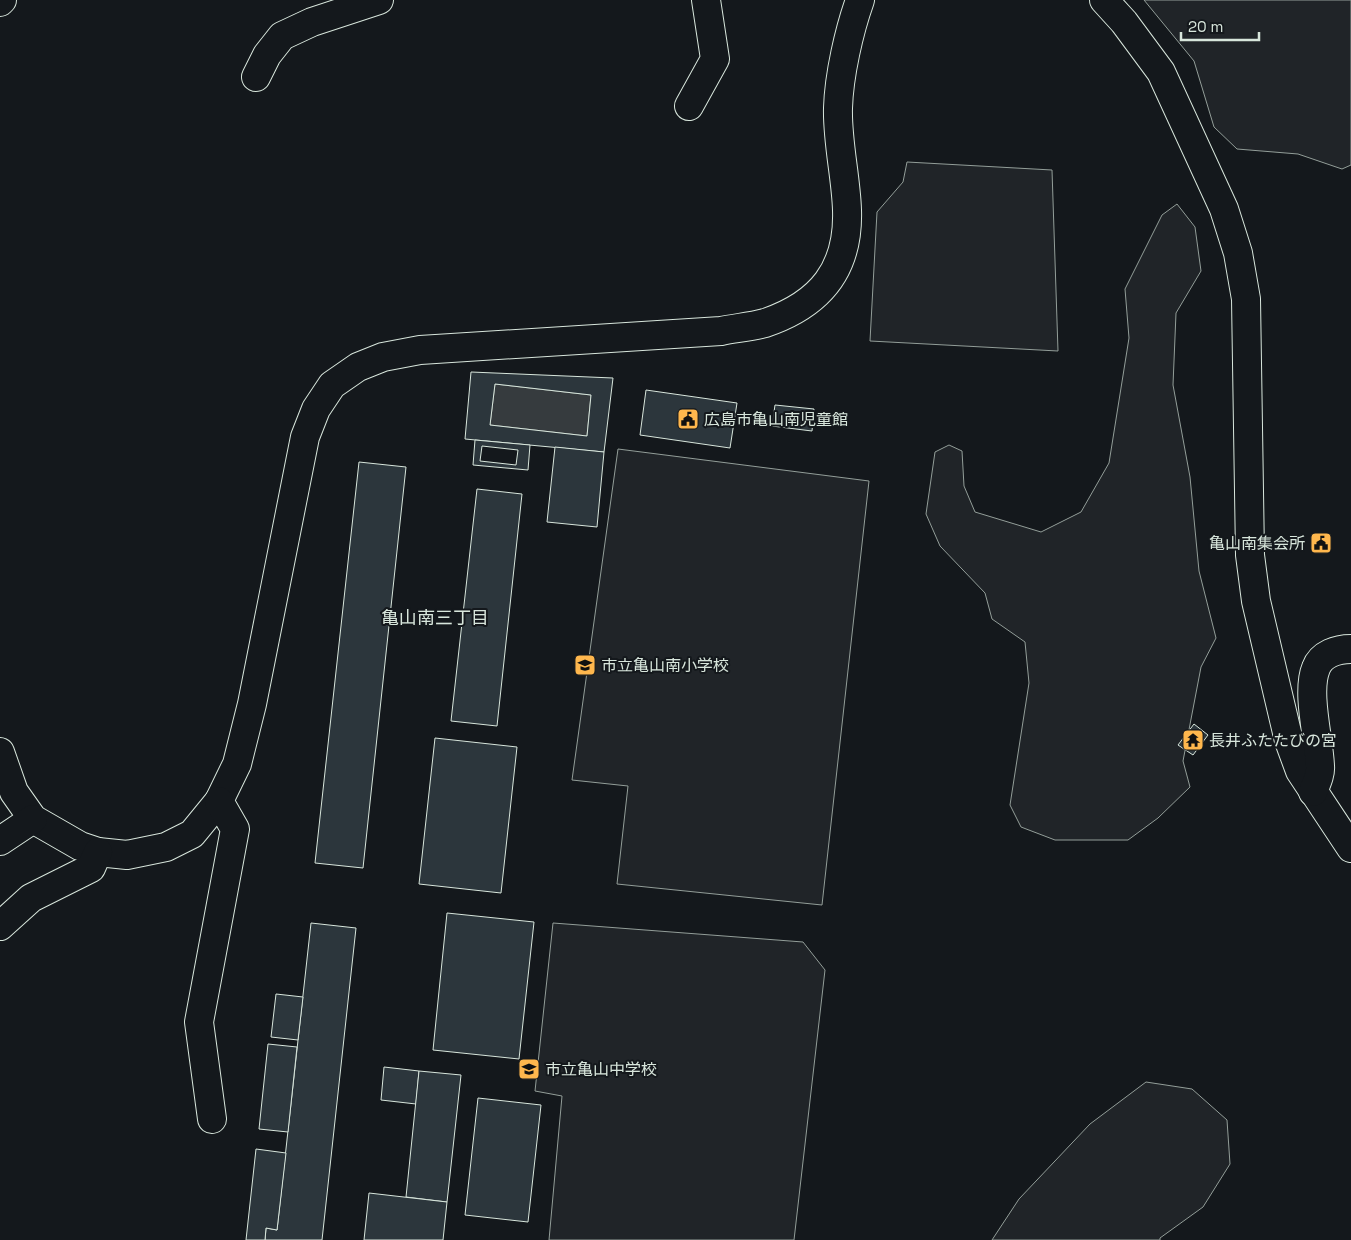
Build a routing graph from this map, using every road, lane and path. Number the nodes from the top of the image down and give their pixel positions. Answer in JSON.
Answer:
{"nodes":[{"id":1,"x":380,"y":0,"type":"edge"},
{"id":2,"x":706,"y":0,"type":"edge"},
{"id":3,"x":860,"y":0,"type":"edge"},
{"id":4,"x":1104,"y":0,"type":"edge"},
{"id":5,"x":256,"y":77,"type":"dead end"},
{"id":6,"x":689,"y":106,"type":"dead end"},
{"id":7,"x":1351,"y":648,"type":"edge"},
{"id":8,"x":0,"y":752,"type":"edge"},
{"id":9,"x":1313,"y":792,"type":"junction"},
{"id":10,"x":218,"y":801,"type":"junction"},
{"id":11,"x":33,"y":819,"type":"junction"},
{"id":12,"x":0,"y":841,"type":"edge"},
{"id":13,"x":1351,"y":848,"type":"edge"},
{"id":14,"x":98,"y":852,"type":"junction"},
{"id":15,"x":0,"y":926,"type":"edge"},
{"id":16,"x":212,"y":1119,"type":"dead end"}],
"edges":[{"from":1,"to":5,"type":"street"},
{"from":2,"to":6,"type":"street"},
{"from":3,"to":10,"type":"street"},
{"from":4,"to":9,"type":"street"},
{"from":7,"to":9,"type":"street"},
{"from":8,"to":11,"type":"street"},
{"from":9,"to":13,"type":"street"},
{"from":10,"to":14,"type":"street"},
{"from":10,"to":16,"type":"street"},
{"from":11,"to":12,"type":"street"},
{"from":11,"to":14,"type":"street"},
{"from":14,"to":15,"type":"street"}]}
